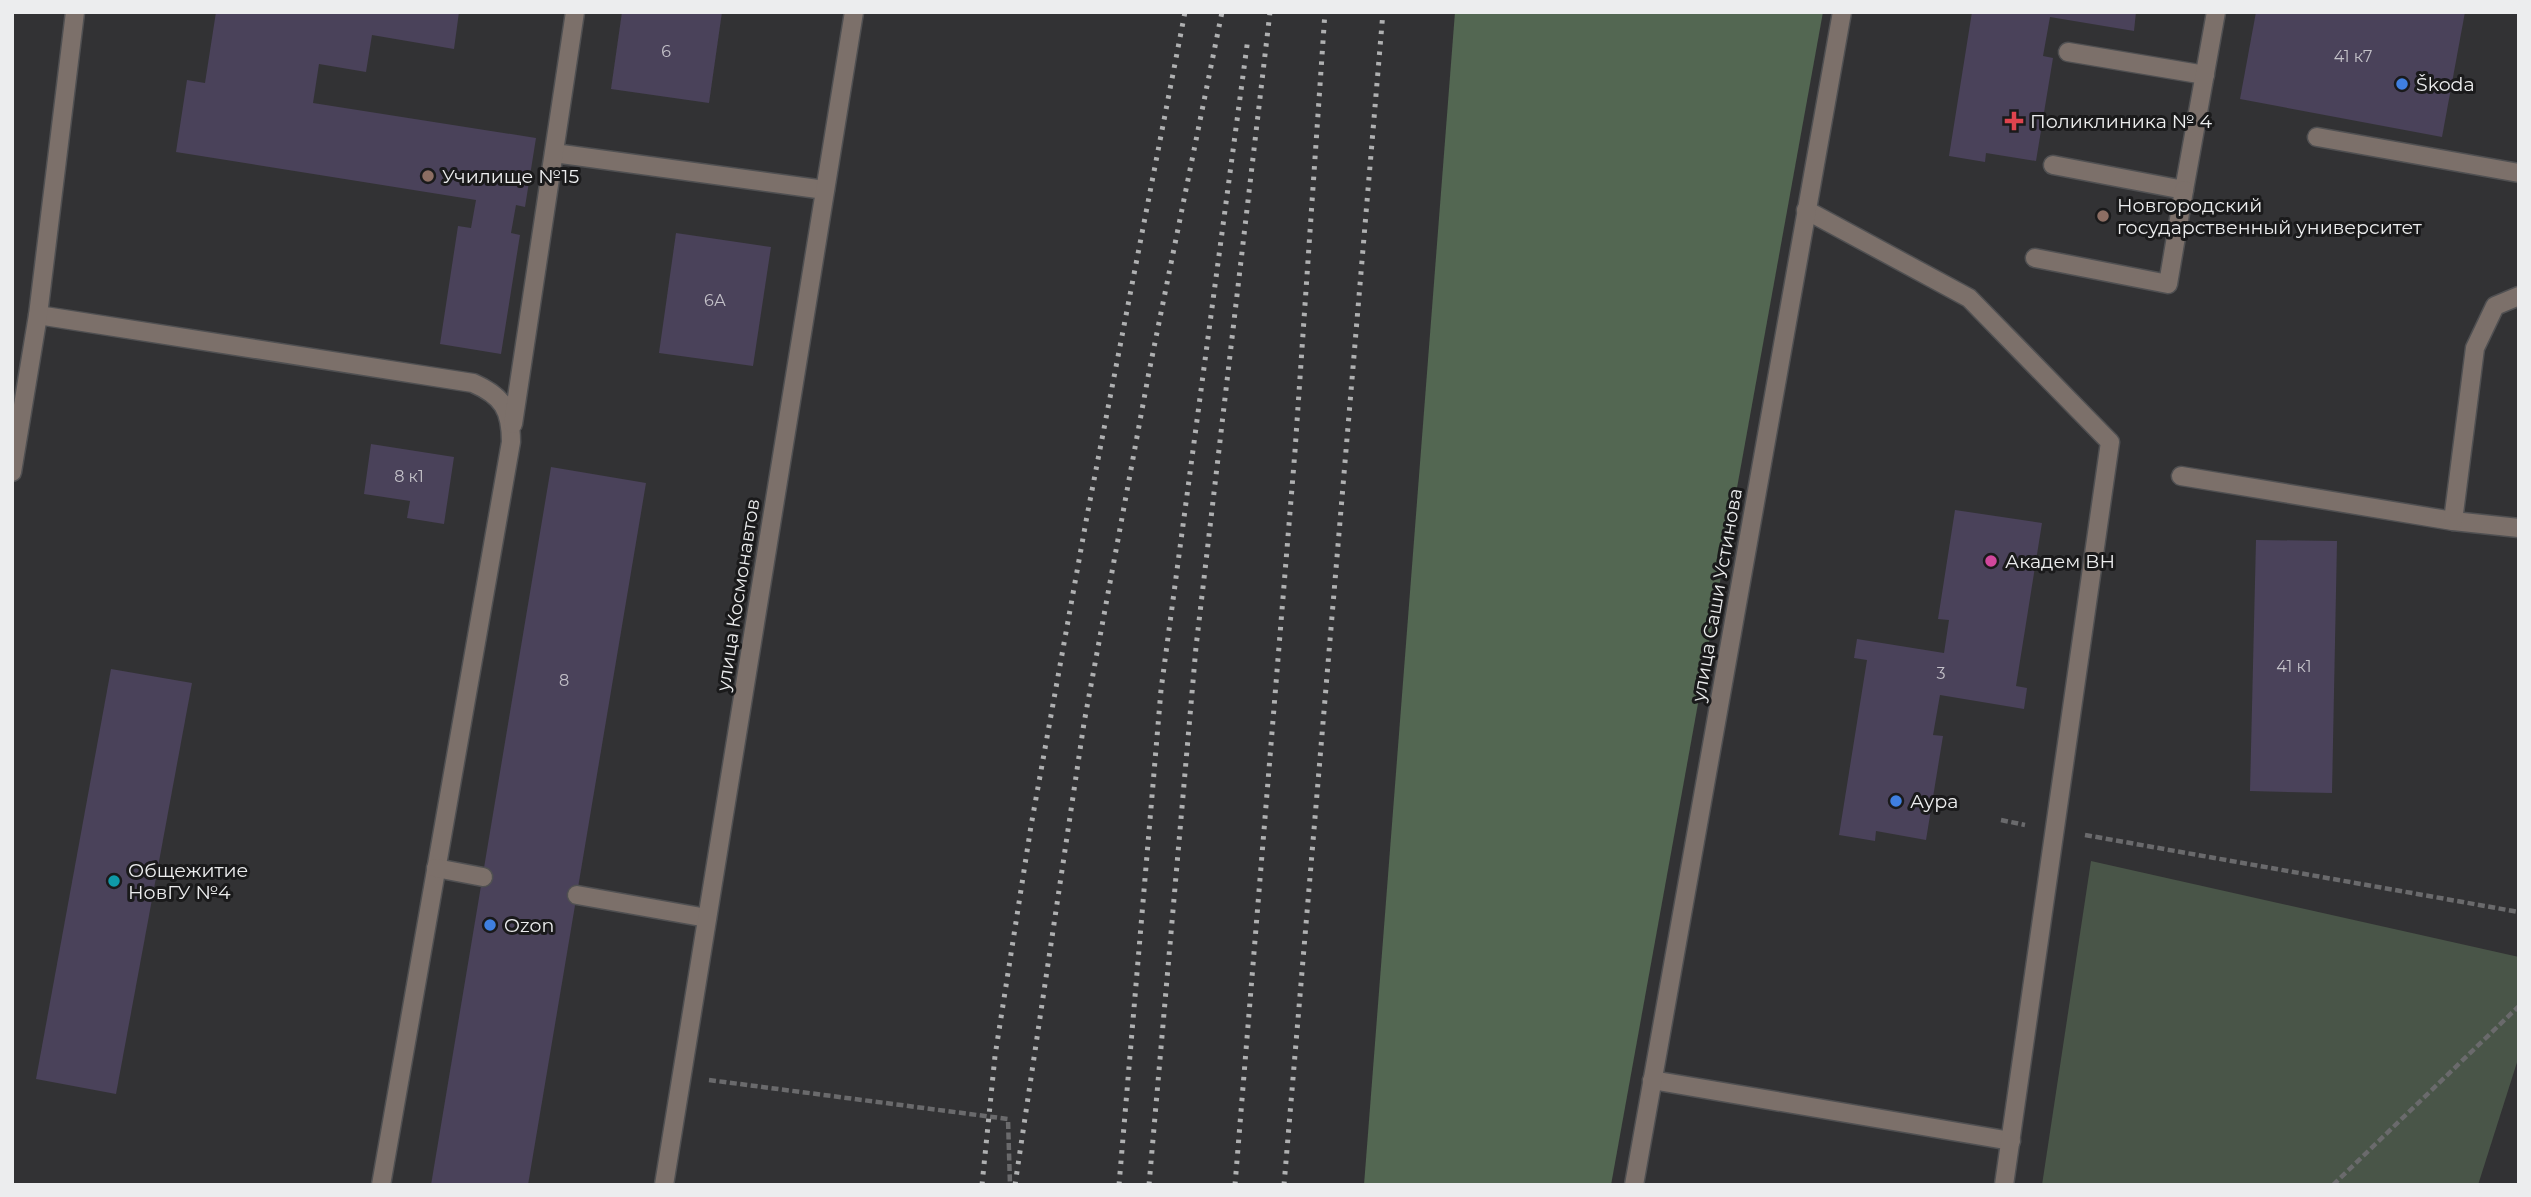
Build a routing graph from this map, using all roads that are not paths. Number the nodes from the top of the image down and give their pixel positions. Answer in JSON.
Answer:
{"nodes":[{"id":1,"x":75,"y":12,"type":"edge"},
{"id":2,"x":575,"y":12,"type":"edge"},
{"id":3,"x":854,"y":12,"type":"edge"},
{"id":4,"x":1842,"y":12,"type":"edge"},
{"id":5,"x":2216,"y":12,"type":"edge"},
{"id":6,"x":2068,"y":52,"type":"dead end"},
{"id":7,"x":2205,"y":75,"type":"junction"},
{"id":8,"x":2316,"y":137,"type":"dead end"},
{"id":9,"x":554,"y":153,"type":"junction"},
{"id":10,"x":2053,"y":165,"type":"dead end"},
{"id":11,"x":2519,"y":173,"type":"edge"},
{"id":12,"x":825,"y":190,"type":"junction"},
{"id":13,"x":2184,"y":190,"type":"junction"},
{"id":14,"x":1807,"y":210,"type":"junction"},
{"id":15,"x":2035,"y":258,"type":"dead end"},
{"id":16,"x":2519,"y":296,"type":"edge"},
{"id":17,"x":37,"y":315,"type":"junction"},
{"id":18,"x":510,"y":442,"type":"junction"},
{"id":19,"x":12,"y":472,"type":"edge"},
{"id":20,"x":2181,"y":476,"type":"dead end"},
{"id":21,"x":2453,"y":522,"type":"junction"},
{"id":22,"x":2519,"y":528,"type":"edge"},
{"id":23,"x":436,"y":868,"type":"junction"},
{"id":24,"x":483,"y":877,"type":"dead end"},
{"id":25,"x":577,"y":895,"type":"dead end"},
{"id":26,"x":708,"y":918,"type":"junction"},
{"id":27,"x":1652,"y":1080,"type":"junction"},
{"id":28,"x":2011,"y":1141,"type":"junction"},
{"id":29,"x":381,"y":1185,"type":"edge"},
{"id":30,"x":664,"y":1185,"type":"edge"},
{"id":31,"x":1634,"y":1185,"type":"edge"},
{"id":32,"x":2004,"y":1185,"type":"edge"}],
"edges":[{"from":1,"to":17,"type":"street"},
{"from":2,"to":9,"type":"street"},
{"from":3,"to":12,"type":"street","name":"улица Космонавтов"},
{"from":4,"to":14,"type":"street","name":"улица Саши Устинова"},
{"from":5,"to":7,"type":"street"},
{"from":6,"to":7,"type":"street"},
{"from":7,"to":13,"type":"street"},
{"from":8,"to":11,"type":"street"},
{"from":9,"to":12,"type":"street"},
{"from":9,"to":18,"type":"street"},
{"from":10,"to":13,"type":"street"},
{"from":12,"to":26,"type":"street","name":"улица Космонавтов"},
{"from":13,"to":15,"type":"street"},
{"from":14,"to":27,"type":"street","name":"улица Саши Устинова"},
{"from":14,"to":28,"type":"street"},
{"from":16,"to":21,"type":"street"},
{"from":17,"to":18,"type":"street"},
{"from":17,"to":19,"type":"street"},
{"from":18,"to":23,"type":"street"},
{"from":20,"to":21,"type":"street"},
{"from":21,"to":22,"type":"street"},
{"from":23,"to":24,"type":"street"},
{"from":23,"to":29,"type":"street"},
{"from":25,"to":26,"type":"street"},
{"from":26,"to":30,"type":"street","name":"улица Космонавтов"},
{"from":27,"to":28,"type":"street"},
{"from":27,"to":31,"type":"street","name":"улица Саши Устинова"},
{"from":28,"to":32,"type":"street"}]}
